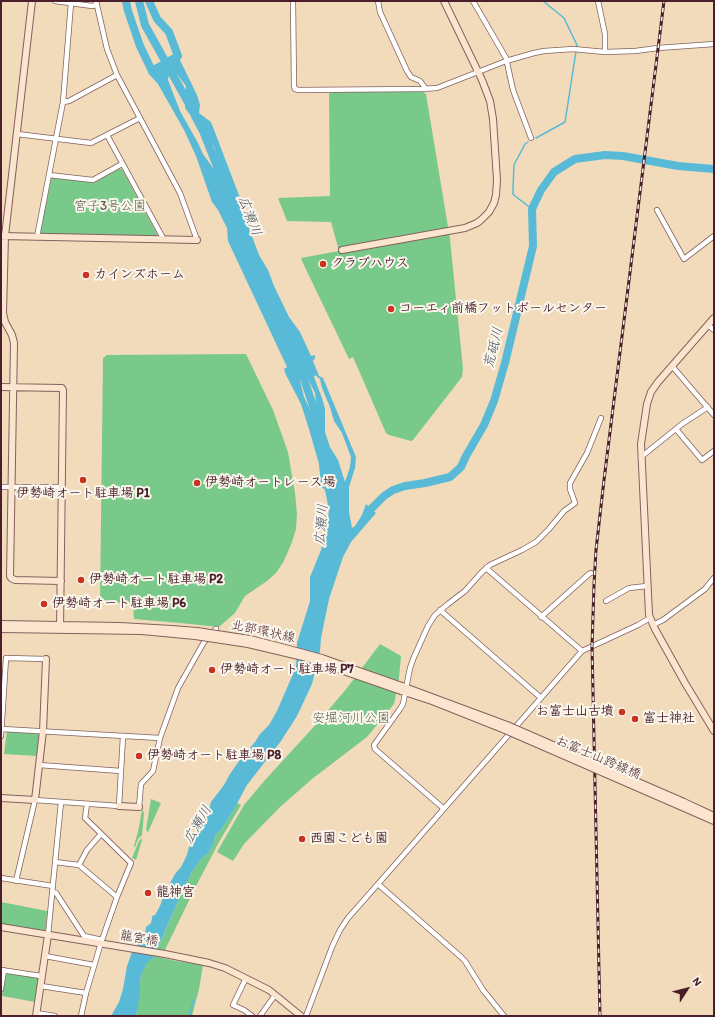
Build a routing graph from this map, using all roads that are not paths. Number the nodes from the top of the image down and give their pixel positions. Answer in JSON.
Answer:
{"nodes":[{"id":1,"x":32,"y":1,"type":"edge"},
{"id":2,"x":55,"y":1,"type":"edge"},
{"id":3,"x":293,"y":1,"type":"edge"},
{"id":4,"x":378,"y":1,"type":"edge"},
{"id":5,"x":444,"y":1,"type":"edge"},
{"id":6,"x":473,"y":1,"type":"edge"},
{"id":7,"x":598,"y":1,"type":"edge"},
{"id":8,"x":71,"y":3,"type":"junction"},
{"id":9,"x":96,"y":3,"type":"edge"},
{"id":10,"x":714,"y":44,"type":"edge"},
{"id":11,"x":605,"y":52,"type":"junction"},
{"id":12,"x":506,"y":61,"type":"junction"},
{"id":13,"x":478,"y":72,"type":"junction"},
{"id":14,"x":117,"y":76,"type":"junction"},
{"id":15,"x":426,"y":89,"type":"junction"},
{"id":16,"x":63,"y":102,"type":"junction"},
{"id":17,"x":140,"y":118,"type":"junction"},
{"id":18,"x":17,"y":134,"type":"junction"},
{"id":19,"x":107,"y":135,"type":"junction"},
{"id":20,"x":531,"y":138,"type":"dead end"},
{"id":21,"x":56,"y":139,"type":"junction"},
{"id":22,"x":122,"y":164,"type":"junction"},
{"id":23,"x":49,"y":175,"type":"junction"},
{"id":24,"x":657,"y":210,"type":"dead end"},
{"id":25,"x":3,"y":236,"type":"edge"},
{"id":26,"x":714,"y":236,"type":"edge"},
{"id":27,"x":37,"y":237,"type":"junction"},
{"id":28,"x":163,"y":238,"type":"junction"},
{"id":29,"x":197,"y":240,"type":"joint"},
{"id":30,"x":342,"y":250,"type":"dead end"},
{"id":31,"x":714,"y":318,"type":"edge"},
{"id":32,"x":708,"y":325,"type":"junction"},
{"id":33,"x":714,"y":330,"type":"edge"},
{"id":34,"x":672,"y":366,"type":"junction"},
{"id":35,"x":1,"y":387,"type":"edge"},
{"id":36,"x":14,"y":387,"type":"junction"},
{"id":37,"x":708,"y":407,"type":"junction"},
{"id":38,"x":714,"y":414,"type":"edge"},
{"id":39,"x":601,"y":418,"type":"dead end"},
{"id":40,"x":676,"y":429,"type":"junction"},
{"id":41,"x":714,"y":451,"type":"edge"},
{"id":42,"x":641,"y":457,"type":"junction"},
{"id":43,"x":1,"y":486,"type":"edge"},
{"id":44,"x":12,"y":487,"type":"junction"},
{"id":45,"x":62,"y":487,"type":"junction"},
{"id":46,"x":486,"y":568,"type":"junction"},
{"id":47,"x":591,"y":573,"type":"dead end"},
{"id":48,"x":714,"y":578,"type":"edge"},
{"id":49,"x":61,"y":581,"type":"junction"},
{"id":50,"x":647,"y":586,"type":"junction"},
{"id":51,"x":606,"y":600,"type":"dead end"},
{"id":52,"x":440,"y":610,"type":"junction"},
{"id":53,"x":541,"y":617,"type":"junction"},
{"id":54,"x":650,"y":618,"type":"junction"},
{"id":55,"x":1,"y":624,"type":"edge"},
{"id":56,"x":653,"y":625,"type":"junction"},
{"id":57,"x":60,"y":628,"type":"junction"},
{"id":58,"x":1,"y":629,"type":"edge"},
{"id":59,"x":216,"y":629,"type":"dead end"},
{"id":60,"x":582,"y":651,"type":"junction"},
{"id":61,"x":46,"y":659,"type":"joint"},
{"id":62,"x":404,"y":689,"type":"junction"},
{"id":63,"x":541,"y":698,"type":"junction"},
{"id":64,"x":506,"y":728,"type":"joint"},
{"id":65,"x":2,"y":729,"type":"edge"},
{"id":66,"x":43,"y":731,"type":"junction"},
{"id":67,"x":714,"y":731,"type":"edge"},
{"id":68,"x":1,"y":736,"type":"edge"},
{"id":69,"x":123,"y":736,"type":"junction"},
{"id":70,"x":160,"y":738,"type":"junction"},
{"id":71,"x":39,"y":766,"type":"junction"},
{"id":72,"x":120,"y":771,"type":"junction"},
{"id":73,"x":1,"y":798,"type":"edge"},
{"id":74,"x":34,"y":800,"type":"junction"},
{"id":75,"x":61,"y":802,"type":"junction"},
{"id":76,"x":87,"y":804,"type":"junction"},
{"id":77,"x":683,"y":804,"type":"junction"},
{"id":78,"x":119,"y":806,"type":"junction"},
{"id":79,"x":139,"y":807,"type":"joint"},
{"id":80,"x":443,"y":808,"type":"junction"},
{"id":81,"x":714,"y":816,"type":"edge"},
{"id":82,"x":714,"y":822,"type":"edge"},
{"id":83,"x":101,"y":834,"type":"junction"},
{"id":84,"x":55,"y":862,"type":"junction"},
{"id":85,"x":79,"y":864,"type":"junction"},
{"id":86,"x":1,"y":878,"type":"edge"},
{"id":87,"x":16,"y":881,"type":"junction"},
{"id":88,"x":378,"y":884,"type":"junction"},
{"id":89,"x":53,"y":886,"type":"junction"},
{"id":90,"x":53,"y":892,"type":"junction"},
{"id":91,"x":117,"y":897,"type":"junction"},
{"id":92,"x":1,"y":926,"type":"edge"},
{"id":93,"x":48,"y":934,"type":"junction"},
{"id":94,"x":100,"y":946,"type":"dead end"},
{"id":95,"x":45,"y":956,"type":"junction"},
{"id":96,"x":94,"y":965,"type":"junction"},
{"id":97,"x":2,"y":970,"type":"edge"},
{"id":98,"x":41,"y":976,"type":"junction"},
{"id":99,"x":246,"y":978,"type":"junction"},
{"id":100,"x":41,"y":986,"type":"junction"},
{"id":101,"x":1,"y":989,"type":"edge"},
{"id":102,"x":86,"y":993,"type":"junction"},
{"id":103,"x":276,"y":995,"type":"junction"},
{"id":104,"x":36,"y":1015,"type":"edge"},
{"id":105,"x":55,"y":1016,"type":"edge"},
{"id":106,"x":81,"y":1016,"type":"edge"},
{"id":107,"x":252,"y":1016,"type":"edge"},
{"id":108,"x":260,"y":1016,"type":"edge"},
{"id":109,"x":302,"y":1016,"type":"edge"},
{"id":110,"x":306,"y":1016,"type":"edge"},
{"id":111,"x":504,"y":1016,"type":"edge"}],
"edges":[{"from":1,"to":18,"type":"street"},
{"from":2,"to":8,"type":"street"},
{"from":3,"to":15,"type":"street"},
{"from":4,"to":15,"type":"street"},
{"from":5,"to":13,"type":"street"},
{"from":6,"to":12,"type":"street"},
{"from":7,"to":11,"type":"street"},
{"from":8,"to":9,"type":"street"},
{"from":8,"to":16,"type":"street"},
{"from":9,"to":14,"type":"street"},
{"from":10,"to":11,"type":"street"},
{"from":11,"to":12,"type":"street"},
{"from":12,"to":13,"type":"street"},
{"from":12,"to":20,"type":"street"},
{"from":13,"to":15,"type":"street"},
{"from":13,"to":30,"type":"street"},
{"from":14,"to":16,"type":"street"},
{"from":14,"to":17,"type":"street"},
{"from":16,"to":21,"type":"street"},
{"from":17,"to":19,"type":"street"},
{"from":17,"to":29,"type":"street"},
{"from":18,"to":21,"type":"street"},
{"from":18,"to":25,"type":"street"},
{"from":19,"to":21,"type":"street"},
{"from":19,"to":22,"type":"street"},
{"from":21,"to":23,"type":"street"},
{"from":22,"to":23,"type":"street"},
{"from":22,"to":28,"type":"street"},
{"from":23,"to":27,"type":"street"},
{"from":24,"to":26,"type":"street"},
{"from":25,"to":27,"type":"street"},
{"from":25,"to":36,"type":"street"},
{"from":27,"to":28,"type":"street"},
{"from":28,"to":29,"type":"street"},
{"from":31,"to":32,"type":"street"},
{"from":32,"to":33,"type":"street"},
{"from":32,"to":34,"type":"street"},
{"from":34,"to":37,"type":"street"},
{"from":34,"to":42,"type":"street"},
{"from":35,"to":36,"type":"street"},
{"from":36,"to":44,"type":"street"},
{"from":36,"to":45,"type":"street"},
{"from":37,"to":38,"type":"street"},
{"from":37,"to":40,"type":"street"},
{"from":39,"to":46,"type":"street"},
{"from":40,"to":41,"type":"street"},
{"from":40,"to":42,"type":"street"},
{"from":42,"to":50,"type":"street"},
{"from":43,"to":44,"type":"street"},
{"from":44,"to":45,"type":"street"},
{"from":44,"to":49,"type":"street"},
{"from":45,"to":49,"type":"street"},
{"from":46,"to":52,"type":"street"},
{"from":46,"to":53,"type":"street"},
{"from":47,"to":53,"type":"street"},
{"from":48,"to":56,"type":"street"},
{"from":49,"to":57,"type":"street"},
{"from":50,"to":51,"type":"street"},
{"from":50,"to":54,"type":"street"},
{"from":52,"to":62,"type":"street"},
{"from":52,"to":63,"type":"street"},
{"from":53,"to":60,"type":"street"},
{"from":54,"to":56,"type":"street"},
{"from":54,"to":60,"type":"street"},
{"from":55,"to":57,"type":"street","name":"北部環状線"},
{"from":56,"to":67,"type":"street"},
{"from":57,"to":58,"type":"street","name":"北部環状線"},
{"from":57,"to":62,"type":"street","name":"北部環状線","bridge":true},
{"from":59,"to":70,"type":"street"},
{"from":60,"to":63,"type":"street"},
{"from":61,"to":65,"type":"street"},
{"from":61,"to":66,"type":"street"},
{"from":62,"to":64,"type":"street","name":"北部環状線"},
{"from":62,"to":80,"type":"street"},
{"from":63,"to":80,"type":"street"},
{"from":64,"to":77,"type":"street","name":"お富士山跨線橋","bridge":true},
{"from":65,"to":66,"type":"street"},
{"from":65,"to":68,"type":"street"},
{"from":66,"to":69,"type":"street"},
{"from":66,"to":71,"type":"street"},
{"from":69,"to":70,"type":"street"},
{"from":69,"to":72,"type":"street"},
{"from":70,"to":79,"type":"street"},
{"from":71,"to":72,"type":"street"},
{"from":71,"to":74,"type":"street"},
{"from":72,"to":78,"type":"street"},
{"from":73,"to":74,"type":"street"},
{"from":74,"to":75,"type":"street"},
{"from":74,"to":87,"type":"street"},
{"from":75,"to":76,"type":"street"},
{"from":75,"to":84,"type":"street"},
{"from":76,"to":78,"type":"street"},
{"from":76,"to":83,"type":"street"},
{"from":77,"to":81,"type":"street"},
{"from":77,"to":82,"type":"street"},
{"from":78,"to":79,"type":"street"},
{"from":80,"to":88,"type":"street"},
{"from":83,"to":85,"type":"street"},
{"from":83,"to":91,"type":"street"},
{"from":84,"to":85,"type":"street"},
{"from":84,"to":89,"type":"street"},
{"from":85,"to":91,"type":"street"},
{"from":86,"to":87,"type":"street"},
{"from":87,"to":89,"type":"street"},
{"from":88,"to":110,"type":"street"},
{"from":88,"to":111,"type":"street"},
{"from":89,"to":90,"type":"street"},
{"from":90,"to":91,"type":"street"},
{"from":90,"to":93,"type":"street"},
{"from":92,"to":93,"type":"street","name":"龍宮橋"},
{"from":93,"to":95,"type":"street"},
{"from":93,"to":99,"type":"street","name":"龍宮橋"},
{"from":94,"to":96,"type":"street"},
{"from":95,"to":96,"type":"street"},
{"from":95,"to":98,"type":"street"},
{"from":96,"to":102,"type":"street"},
{"from":97,"to":98,"type":"street"},
{"from":97,"to":101,"type":"street"},
{"from":98,"to":100,"type":"street"},
{"from":99,"to":103,"type":"street","name":"龍宮橋"},
{"from":99,"to":107,"type":"street"},
{"from":100,"to":102,"type":"street"},
{"from":100,"to":104,"type":"street"},
{"from":102,"to":106,"type":"street"},
{"from":103,"to":108,"type":"street"},
{"from":103,"to":109,"type":"street","name":"龍宮橋"},
{"from":104,"to":105,"type":"street"}]}
